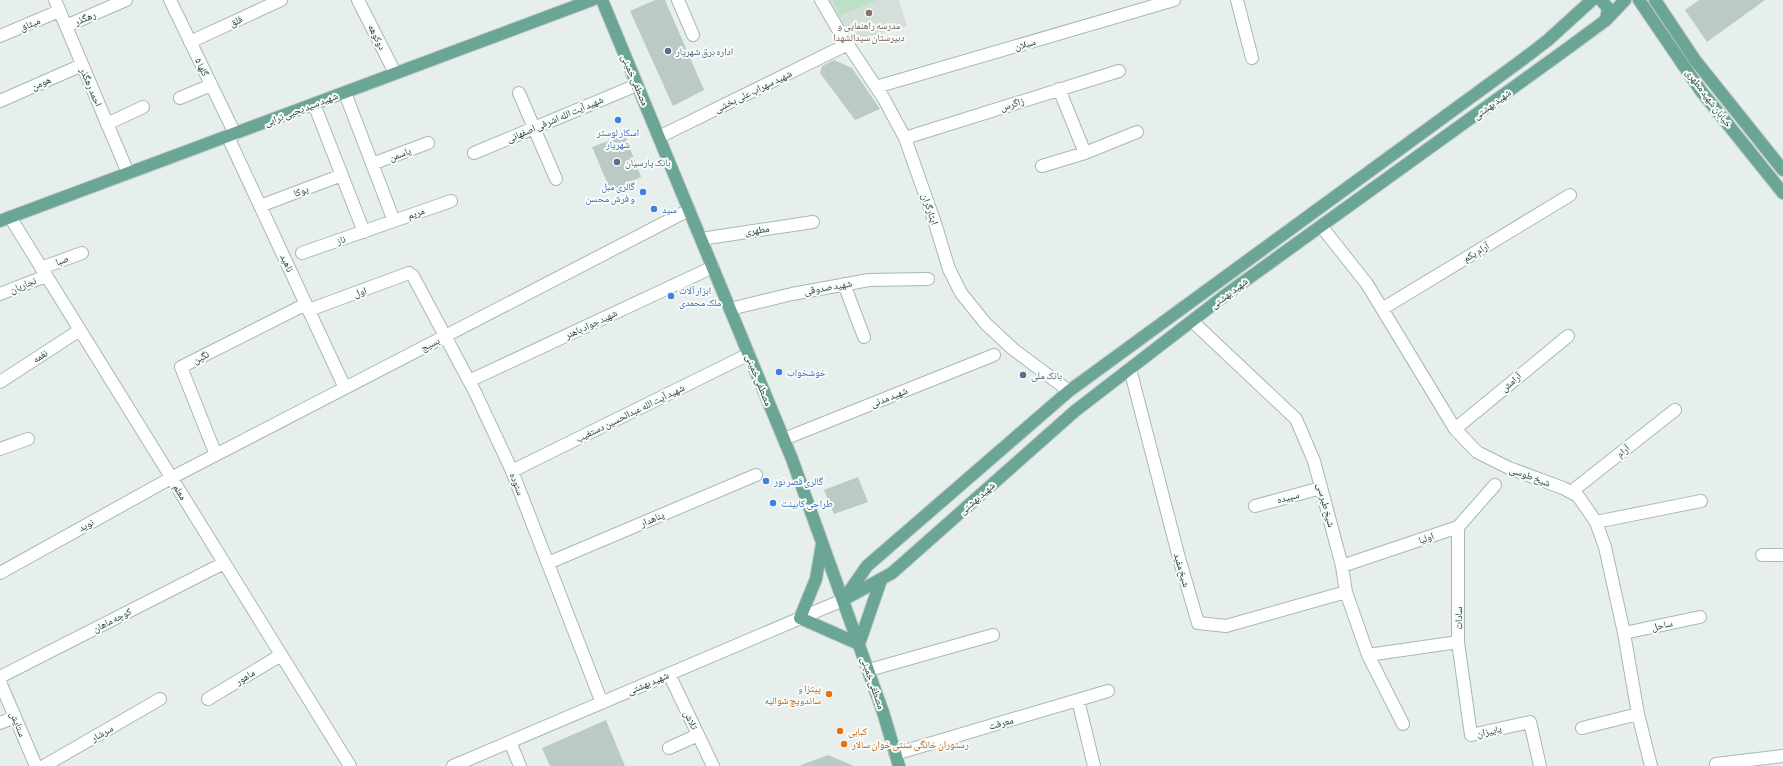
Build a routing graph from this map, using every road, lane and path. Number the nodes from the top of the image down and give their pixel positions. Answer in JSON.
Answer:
{"nodes":[{"id":1,"x":126,"y":0,"type":"edge"},
{"id":2,"x":170,"y":0,"type":"edge"},
{"id":3,"x":281,"y":0,"type":"edge"},
{"id":4,"x":358,"y":0,"type":"edge"},
{"id":5,"x":592,"y":0,"type":"edge"},
{"id":6,"x":602,"y":0,"type":"edge"},
{"id":7,"x":678,"y":0,"type":"edge"},
{"id":8,"x":821,"y":0,"type":"edge"},
{"id":9,"x":1174,"y":0,"type":"edge"},
{"id":10,"x":1237,"y":0,"type":"edge"},
{"id":11,"x":1592,"y":0,"type":"edge"},
{"id":12,"x":1601,"y":0,"type":"edge"},
{"id":13,"x":1625,"y":0,"type":"edge"},
{"id":14,"x":1640,"y":0,"type":"edge"},
{"id":15,"x":1655,"y":0,"type":"edge"},
{"id":16,"x":57,"y":6,"type":"edge"},
{"id":17,"x":1606,"y":20,"type":"junction"},
{"id":18,"x":66,"y":26,"type":"junction"},
{"id":19,"x":693,"y":35,"type":"dead end"},
{"id":20,"x":0,"y":36,"type":"edge"},
{"id":21,"x":190,"y":42,"type":"junction"},
{"id":22,"x":848,"y":44,"type":"junction"},
{"id":23,"x":1252,"y":58,"type":"dead end"},
{"id":24,"x":82,"y":65,"type":"junction"},
{"id":25,"x":1119,"y":71,"type":"dead end"},
{"id":26,"x":395,"y":73,"type":"junction"},
{"id":27,"x":211,"y":85,"type":"junction"},
{"id":28,"x":637,"y":85,"type":"junction"},
{"id":29,"x":876,"y":87,"type":"junction"},
{"id":30,"x":1059,"y":90,"type":"junction"},
{"id":31,"x":345,"y":93,"type":"junction"},
{"id":32,"x":520,"y":93,"type":"dead end"},
{"id":33,"x":180,"y":98,"type":"dead end"},
{"id":34,"x":0,"y":101,"type":"edge"},
{"id":35,"x":314,"y":104,"type":"junction"},
{"id":36,"x":144,"y":107,"type":"dead end"},
{"id":37,"x":107,"y":124,"type":"junction"},
{"id":38,"x":534,"y":128,"type":"junction"},
{"id":39,"x":1137,"y":132,"type":"dead end"},
{"id":40,"x":231,"y":135,"type":"junction"},
{"id":41,"x":659,"y":137,"type":"junction"},
{"id":42,"x":905,"y":138,"type":"junction"},
{"id":43,"x":428,"y":143,"type":"dead end"},
{"id":44,"x":474,"y":153,"type":"dead end"},
{"id":45,"x":1085,"y":153,"type":"junction"},
{"id":46,"x":372,"y":164,"type":"junction"},
{"id":47,"x":1042,"y":166,"type":"dead end"},
{"id":48,"x":1783,"y":170,"type":"edge"},
{"id":49,"x":128,"y":173,"type":"junction"},
{"id":50,"x":342,"y":175,"type":"junction"},
{"id":51,"x":556,"y":179,"type":"dead end"},
{"id":52,"x":1783,"y":193,"type":"edge"},
{"id":53,"x":1570,"y":195,"type":"dead end"},
{"id":54,"x":451,"y":201,"type":"dead end"},
{"id":55,"x":260,"y":206,"type":"junction"},
{"id":56,"x":689,"y":210,"type":"junction"},
{"id":57,"x":5,"y":219,"type":"edge"},
{"id":58,"x":394,"y":221,"type":"junction"},
{"id":59,"x":813,"y":222,"type":"dead end"},
{"id":60,"x":381,"y":226,"type":"joint"},
{"id":61,"x":1321,"y":226,"type":"junction"},
{"id":62,"x":364,"y":232,"type":"junction"},
{"id":63,"x":701,"y":239,"type":"junction"},
{"id":64,"x":82,"y":253,"type":"dead end"},
{"id":65,"x":302,"y":253,"type":"dead end"},
{"id":66,"x":713,"y":267,"type":"junction"},
{"id":67,"x":44,"y":272,"type":"junction"},
{"id":68,"x":411,"y":274,"type":"joint"},
{"id":69,"x":928,"y":278,"type":"dead end"},
{"id":70,"x":844,"y":284,"type":"junction"},
{"id":71,"x":0,"y":294,"type":"edge"},
{"id":72,"x":307,"y":307,"type":"junction"},
{"id":73,"x":730,"y":309,"type":"junction"},
{"id":74,"x":1382,"y":309,"type":"junction"},
{"id":75,"x":1192,"y":321,"type":"junction"},
{"id":76,"x":80,"y":330,"type":"junction"},
{"id":77,"x":864,"y":336,"type":"dead end"},
{"id":78,"x":1568,"y":336,"type":"dead end"},
{"id":79,"x":445,"y":337,"type":"junction"},
{"id":80,"x":749,"y":354,"type":"junction"},
{"id":81,"x":994,"y":355,"type":"dead end"},
{"id":82,"x":1130,"y":369,"type":"junction"},
{"id":83,"x":469,"y":381,"type":"junction"},
{"id":84,"x":0,"y":382,"type":"edge"},
{"id":85,"x":345,"y":388,"type":"junction"},
{"id":86,"x":1069,"y":391,"type":"junction"},
{"id":87,"x":1675,"y":410,"type":"dead end"},
{"id":88,"x":1455,"y":429,"type":"junction"},
{"id":89,"x":28,"y":438,"type":"dead end"},
{"id":90,"x":784,"y":439,"type":"junction"},
{"id":91,"x":0,"y":449,"type":"edge"},
{"id":92,"x":216,"y":455,"type":"junction"},
{"id":93,"x":512,"y":472,"type":"junction"},
{"id":94,"x":756,"y":475,"type":"dead end"},
{"id":95,"x":172,"y":478,"type":"junction"},
{"id":96,"x":1495,"y":485,"type":"dead end"},
{"id":97,"x":1321,"y":488,"type":"junction"},
{"id":98,"x":1571,"y":492,"type":"junction"},
{"id":99,"x":1701,"y":500,"type":"dead end"},
{"id":100,"x":1255,"y":506,"type":"dead end"},
{"id":101,"x":1596,"y":522,"type":"junction"},
{"id":102,"x":1458,"y":527,"type":"junction"},
{"id":103,"x":822,"y":543,"type":"junction"},
{"id":104,"x":1783,"y":555,"type":"edge"},
{"id":105,"x":1762,"y":556,"type":"dead end"},
{"id":106,"x":224,"y":563,"type":"junction"},
{"id":107,"x":548,"y":563,"type":"junction"},
{"id":108,"x":1342,"y":566,"type":"junction"},
{"id":109,"x":0,"y":573,"type":"edge"},
{"id":110,"x":881,"y":580,"type":"junction"},
{"id":111,"x":1346,"y":592,"type":"junction"},
{"id":112,"x":843,"y":600,"type":"junction"},
{"id":113,"x":1700,"y":617,"type":"dead end"},
{"id":114,"x":800,"y":618,"type":"junction"},
{"id":115,"x":1624,"y":633,"type":"junction"},
{"id":116,"x":993,"y":635,"type":"dead end"},
{"id":117,"x":1458,"y":642,"type":"junction"},
{"id":118,"x":859,"y":644,"type":"junction"},
{"id":119,"x":281,"y":656,"type":"junction"},
{"id":120,"x":1368,"y":656,"type":"junction"},
{"id":121,"x":868,"y":670,"type":"junction"},
{"id":122,"x":669,"y":674,"type":"junction"},
{"id":123,"x":0,"y":677,"type":"edge"},
{"id":124,"x":0,"y":682,"type":"edge"},
{"id":125,"x":1108,"y":691,"type":"dead end"},
{"id":126,"x":160,"y":699,"type":"dead end"},
{"id":127,"x":208,"y":699,"type":"dead end"},
{"id":128,"x":1078,"y":700,"type":"junction"},
{"id":129,"x":602,"y":702,"type":"junction"},
{"id":130,"x":1638,"y":714,"type":"junction"},
{"id":131,"x":15,"y":717,"type":"junction"},
{"id":132,"x":0,"y":723,"type":"edge"},
{"id":133,"x":1403,"y":724,"type":"dead end"},
{"id":134,"x":1582,"y":728,"type":"dead end"},
{"id":135,"x":698,"y":735,"type":"junction"},
{"id":136,"x":510,"y":742,"type":"junction"},
{"id":137,"x":668,"y":748,"type":"dead end"},
{"id":138,"x":895,"y":754,"type":"junction"},
{"id":139,"x":1783,"y":756,"type":"edge"},
{"id":140,"x":1716,"y":764,"type":"dead end"},
{"id":141,"x":36,"y":766,"type":"edge"},
{"id":142,"x":44,"y":766,"type":"edge"},
{"id":143,"x":350,"y":766,"type":"edge"},
{"id":144,"x":454,"y":766,"type":"edge"},
{"id":145,"x":520,"y":766,"type":"edge"},
{"id":146,"x":713,"y":766,"type":"edge"},
{"id":147,"x":899,"y":766,"type":"edge"},
{"id":148,"x":1094,"y":766,"type":"edge"},
{"id":149,"x":1540,"y":766,"type":"edge"},
{"id":150,"x":1651,"y":766,"type":"edge"}],
"edges":[{"from":1,"to":18,"type":"street","name":"رهگذر"},
{"from":2,"to":21,"type":"street","name":"گلها ۵"},
{"from":3,"to":21,"type":"street","name":"فلق"},
{"from":4,"to":26,"type":"street","name":"دوکوهه"},
{"from":5,"to":26,"type":"main road","name":"شهید سید یحیی ترابی"},
{"from":6,"to":28,"type":"main road","name":"مصطفی خمینی"},
{"from":7,"to":19,"type":"street"},
{"from":8,"to":22,"type":"street","name":"ایثارگران"},
{"from":9,"to":29,"type":"street","name":"سبلان"},
{"from":10,"to":23,"type":"street"},
{"from":11,"to":86,"type":"main road","name":"شهید بهشتی"},
{"from":12,"to":17,"type":"main road"},
{"from":13,"to":17,"type":"main road","name":"شهید بهشتی"},
{"from":14,"to":52,"type":"main road","name":"خیابان شهید مطهری"},
{"from":15,"to":48,"type":"main road","name":"خیابان شهید مطهری"},
{"from":16,"to":18,"type":"street","name":"احمد رهگذر"},
{"from":16,"to":20,"type":"street","name":"میثاق"},
{"from":17,"to":61,"type":"main road","name":"شهید بهشتی"},
{"from":18,"to":24,"type":"street","name":"احمد رهگذر"},
{"from":21,"to":27,"type":"street","name":"گلها ۵"},
{"from":22,"to":29,"type":"street","name":"ایثارگران"},
{"from":22,"to":41,"type":"street","name":"شهید سهراب علی بخشی"},
{"from":24,"to":34,"type":"street","name":"هومن"},
{"from":24,"to":37,"type":"street","name":"احمد رهگذر"},
{"from":25,"to":30,"type":"street","name":"زاگرس"},
{"from":26,"to":31,"type":"main road","name":"شهید سید یحیی ترابی"},
{"from":27,"to":33,"type":"street"},
{"from":27,"to":40,"type":"street","name":"گلها ۵"},
{"from":28,"to":38,"type":"street","name":"شهید آیت الله اشرفی اصفهانی"},
{"from":28,"to":41,"type":"main road","name":"مصطفی خمینی"},
{"from":29,"to":42,"type":"street","name":"ایثارگران"},
{"from":30,"to":42,"type":"street","name":"زاگرس"},
{"from":30,"to":45,"type":"street"},
{"from":31,"to":35,"type":"main road","name":"شهید سید یحیی ترابی"},
{"from":31,"to":46,"type":"street"},
{"from":32,"to":38,"type":"street"},
{"from":35,"to":40,"type":"main road","name":"شهید سید یحیی ترابی"},
{"from":35,"to":50,"type":"street"},
{"from":36,"to":37,"type":"street"},
{"from":37,"to":49,"type":"street","name":"احمد رهگذر"},
{"from":38,"to":44,"type":"street","name":"شهید آیت الله اشرفی اصفهانی"},
{"from":38,"to":51,"type":"street"},
{"from":39,"to":45,"type":"street"},
{"from":40,"to":49,"type":"main road","name":"شهید سید یحیی ترابی"},
{"from":40,"to":55,"type":"street","name":"ناهید"},
{"from":41,"to":56,"type":"main road","name":"مصطفی خمینی"},
{"from":42,"to":86,"type":"street","name":"ایثارگران"},
{"from":43,"to":46,"type":"street","name":"یاسمن"},
{"from":45,"to":47,"type":"street"},
{"from":46,"to":58,"type":"street"},
{"from":49,"to":57,"type":"main road","name":"شهید سید یحیی ترابی"},
{"from":50,"to":55,"type":"street","name":"یوکا"},
{"from":50,"to":62,"type":"street"},
{"from":53,"to":74,"type":"street","name":"آرام یکم"},
{"from":54,"to":58,"type":"street","name":"مریم"},
{"from":55,"to":72,"type":"street","name":"ناهید"},
{"from":56,"to":63,"type":"main road","name":"مصطفی خمینی"},
{"from":56,"to":79,"type":"street","name":"بسیج"},
{"from":57,"to":67,"type":"street","name":"معلم"},
{"from":58,"to":60,"type":"street","name":"مریم"},
{"from":59,"to":63,"type":"street","name":"مطهری"},
{"from":60,"to":62,"type":"street","name":"ناز"},
{"from":61,"to":74,"type":"street","name":"شیخ طوسی"},
{"from":61,"to":75,"type":"main road","name":"شهید بهشتی"},
{"from":62,"to":65,"type":"street","name":"ناز"},
{"from":63,"to":66,"type":"main road","name":"مصطفی خمینی"},
{"from":64,"to":67,"type":"street","name":"صبا"},
{"from":66,"to":73,"type":"main road","name":"مصطفی خمینی"},
{"from":66,"to":83,"type":"street","name":"شهید جواد باهنر"},
{"from":67,"to":71,"type":"street","name":"نجاریان"},
{"from":67,"to":76,"type":"street","name":"معلم"},
{"from":68,"to":72,"type":"street","name":"اول"},
{"from":68,"to":79,"type":"street","name":"ستوده"},
{"from":69,"to":70,"type":"street","name":"شهید صدوقی"},
{"from":70,"to":73,"type":"street","name":"شهید صدوقی"},
{"from":70,"to":77,"type":"street"},
{"from":72,"to":85,"type":"street","name":"ناهید"},
{"from":72,"to":92,"type":"street","name":"نگین"},
{"from":73,"to":80,"type":"main road","name":"مصطفی خمینی"},
{"from":74,"to":88,"type":"street","name":"شیخ طوسی"},
{"from":75,"to":82,"type":"main road","name":"شهید بهشتی"},
{"from":75,"to":97,"type":"street","name":"شیخ طبرسی"},
{"from":76,"to":84,"type":"street","name":"نغمه"},
{"from":76,"to":95,"type":"street","name":"معلم"},
{"from":78,"to":88,"type":"street","name":"آرامش"},
{"from":79,"to":83,"type":"street","name":"ستوده"},
{"from":79,"to":85,"type":"street","name":"بسیج"},
{"from":80,"to":90,"type":"main road","name":"مصطفی خمینی"},
{"from":80,"to":93,"type":"street","name":"شهید آیت الله عبدالحسین دستغیب"},
{"from":81,"to":90,"type":"street","name":"شهید مدنی"},
{"from":82,"to":110,"type":"main road","name":"شهید بهشتی"},
{"from":82,"to":111,"type":"street","name":"شیخ مفید"},
{"from":83,"to":93,"type":"street","name":"ستوده"},
{"from":85,"to":92,"type":"street","name":"بسیج"},
{"from":86,"to":112,"type":"main road","name":"شهید بهشتی"},
{"from":87,"to":98,"type":"street","name":"آرام"},
{"from":88,"to":98,"type":"street","name":"شیخ طوسی"},
{"from":89,"to":91,"type":"street"},
{"from":90,"to":103,"type":"main road","name":"مصطفی خمینی"},
{"from":92,"to":95,"type":"street","name":"بسیج"},
{"from":93,"to":107,"type":"street","name":"ستوده"},
{"from":94,"to":107,"type":"street","name":"پناهدار"},
{"from":95,"to":106,"type":"street","name":"معلم"},
{"from":95,"to":109,"type":"street","name":"نوید"},
{"from":96,"to":102,"type":"street"},
{"from":97,"to":100,"type":"street","name":"سپیده"},
{"from":97,"to":108,"type":"street","name":"شیخ طبرسی"},
{"from":98,"to":101,"type":"street","name":"شیخ طوسی"},
{"from":99,"to":101,"type":"street"},
{"from":101,"to":115,"type":"street","name":"شیخ طوسی"},
{"from":102,"to":108,"type":"street","name":"اولیا"},
{"from":102,"to":117,"type":"street","name":"سادات"},
{"from":103,"to":112,"type":"main road","name":"مصطفی خمینی"},
{"from":103,"to":114,"type":"main road"},
{"from":104,"to":105,"type":"street"},
{"from":106,"to":119,"type":"street","name":"معلم"},
{"from":106,"to":123,"type":"street","name":"کوچه ماهان"},
{"from":107,"to":129,"type":"street","name":"ستوده"},
{"from":108,"to":111,"type":"street","name":"شیخ طبرسی"},
{"from":110,"to":112,"type":"main road","name":"شهید بهشتی"},
{"from":110,"to":118,"type":"main road"},
{"from":111,"to":120,"type":"street","name":"شیخ طبرسی"},
{"from":112,"to":114,"type":"street","name":"شهید بهشتی"},
{"from":112,"to":118,"type":"main road","name":"مصطفی خمینی"},
{"from":113,"to":115,"type":"street","name":"ساحل"},
{"from":114,"to":118,"type":"main road"},
{"from":114,"to":122,"type":"street","name":"شهید بهشتی"},
{"from":115,"to":130,"type":"street","name":"شیخ طوسی"},
{"from":116,"to":121,"type":"street"},
{"from":117,"to":120,"type":"street","name":"سادات"},
{"from":117,"to":149,"type":"street","name":"پاییزان"},
{"from":118,"to":121,"type":"main road","name":"مصطفی خمینی"},
{"from":119,"to":127,"type":"street","name":"ماهور"},
{"from":119,"to":143,"type":"street","name":"معلم"},
{"from":120,"to":133,"type":"street","name":"شیخ طبرسی"},
{"from":121,"to":138,"type":"main road","name":"مصطفی خمینی"},
{"from":122,"to":129,"type":"street","name":"شهید بهشتی"},
{"from":122,"to":135,"type":"street","name":"تلاش"},
{"from":124,"to":131,"type":"street","name":"ستایش"},
{"from":125,"to":128,"type":"street","name":"معرفت"},
{"from":126,"to":142,"type":"street","name":"سرشار"},
{"from":128,"to":138,"type":"street","name":"معرفت"},
{"from":128,"to":148,"type":"street"},
{"from":129,"to":136,"type":"street","name":"شهید بهشتی"},
{"from":130,"to":134,"type":"street"},
{"from":130,"to":150,"type":"street","name":"شیخ طوسی"},
{"from":131,"to":132,"type":"street"},
{"from":131,"to":141,"type":"street","name":"ستایش"},
{"from":135,"to":137,"type":"street"},
{"from":135,"to":146,"type":"street","name":"تلاش"},
{"from":136,"to":144,"type":"street","name":"شهید بهشتی"},
{"from":136,"to":145,"type":"street"},
{"from":138,"to":147,"type":"main road","name":"مصطفی خمینی"},
{"from":139,"to":140,"type":"street"}]}
